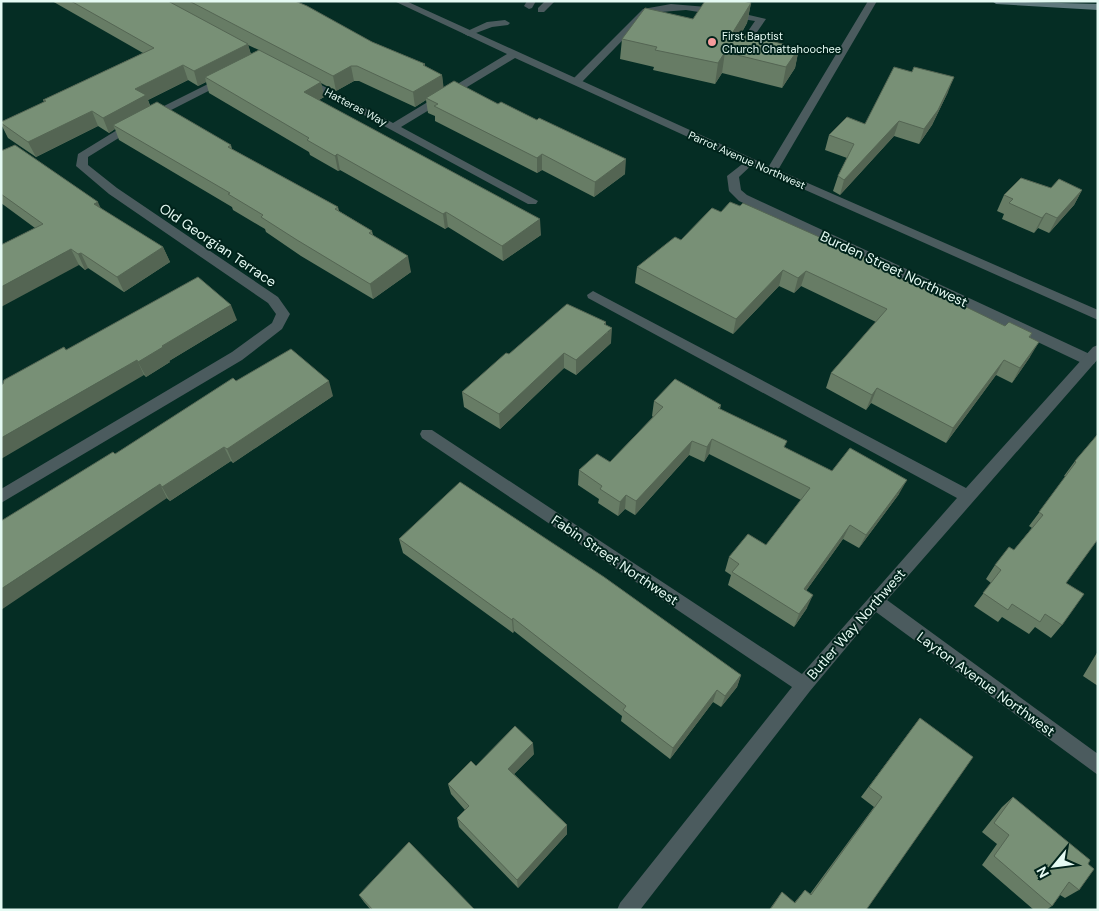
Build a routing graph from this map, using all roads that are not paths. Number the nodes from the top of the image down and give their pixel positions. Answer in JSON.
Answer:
{"nodes":[{"id":1,"x":398,"y":1,"type":"edge"},
{"id":2,"x":551,"y":1,"type":"edge"},
{"id":3,"x":873,"y":1,"type":"edge"},
{"id":4,"x":996,"y":1,"type":"edge"},
{"id":5,"x":1098,"y":7,"type":"edge"},
{"id":6,"x":541,"y":10,"type":"dead end"},
{"id":7,"x":505,"y":23,"type":"dead end"},
{"id":8,"x":468,"y":33,"type":"junction"},
{"id":9,"x":747,"y":40,"type":"edge"},
{"id":10,"x":514,"y":54,"type":"junction"},
{"id":11,"x":238,"y":72,"type":"edge"},
{"id":12,"x":298,"y":77,"type":"edge"},
{"id":13,"x":576,"y":82,"type":"junction"},
{"id":14,"x":394,"y":127,"type":"junction"},
{"id":15,"x":750,"y":161,"type":"junction"},
{"id":16,"x":772,"y":171,"type":"junction"},
{"id":17,"x":532,"y":201,"type":"dead end"},
{"id":18,"x":593,"y":296,"type":"dead end"},
{"id":19,"x":1098,"y":315,"type":"edge"},
{"id":20,"x":1093,"y":355,"type":"edge"},
{"id":21,"x":427,"y":434,"type":"dead end"},
{"id":22,"x":968,"y":496,"type":"junction"},
{"id":23,"x":1,"y":497,"type":"edge"},
{"id":24,"x":875,"y":602,"type":"junction"},
{"id":25,"x":804,"y":685,"type":"junction"},
{"id":26,"x":1098,"y":766,"type":"edge"},
{"id":27,"x":628,"y":910,"type":"edge"}],
"edges":[{"from":1,"to":8,"type":"street","name":"Parrot Avenue Northwest"},
{"from":2,"to":6,"type":"street"},
{"from":3,"to":16,"type":"street"},
{"from":4,"to":5,"type":"main road"},
{"from":7,"to":8,"type":"street"},
{"from":8,"to":10,"type":"street","name":"Parrot Avenue Northwest"},
{"from":9,"to":13,"type":"street"},
{"from":10,"to":13,"type":"street","name":"Parrot Avenue Northwest"},
{"from":10,"to":14,"type":"street"},
{"from":11,"to":23,"type":"street","name":"Old Georgian Terrace"},
{"from":12,"to":14,"type":"street","name":"Hatteras Way"},
{"from":13,"to":15,"type":"street","name":"Parrot Avenue Northwest"},
{"from":14,"to":17,"type":"street","name":"Hatteras Way"},
{"from":15,"to":16,"type":"street","name":"Parrot Avenue Northwest"},
{"from":15,"to":20,"type":"street","name":"Burden Street Northwest"},
{"from":16,"to":19,"type":"street","name":"Parrot Avenue Northwest"},
{"from":18,"to":22,"type":"street"},
{"from":20,"to":22,"type":"street","name":"Butler Way Northwest"},
{"from":21,"to":25,"type":"street","name":"Fabin Street Northwest"},
{"from":22,"to":24,"type":"street","name":"Butler Way Northwest"},
{"from":24,"to":25,"type":"street","name":"Butler Way Northwest"},
{"from":24,"to":26,"type":"street","name":"Layton Avenue Northwest"},
{"from":25,"to":27,"type":"street","name":"Butler Way Northwest"}]}
